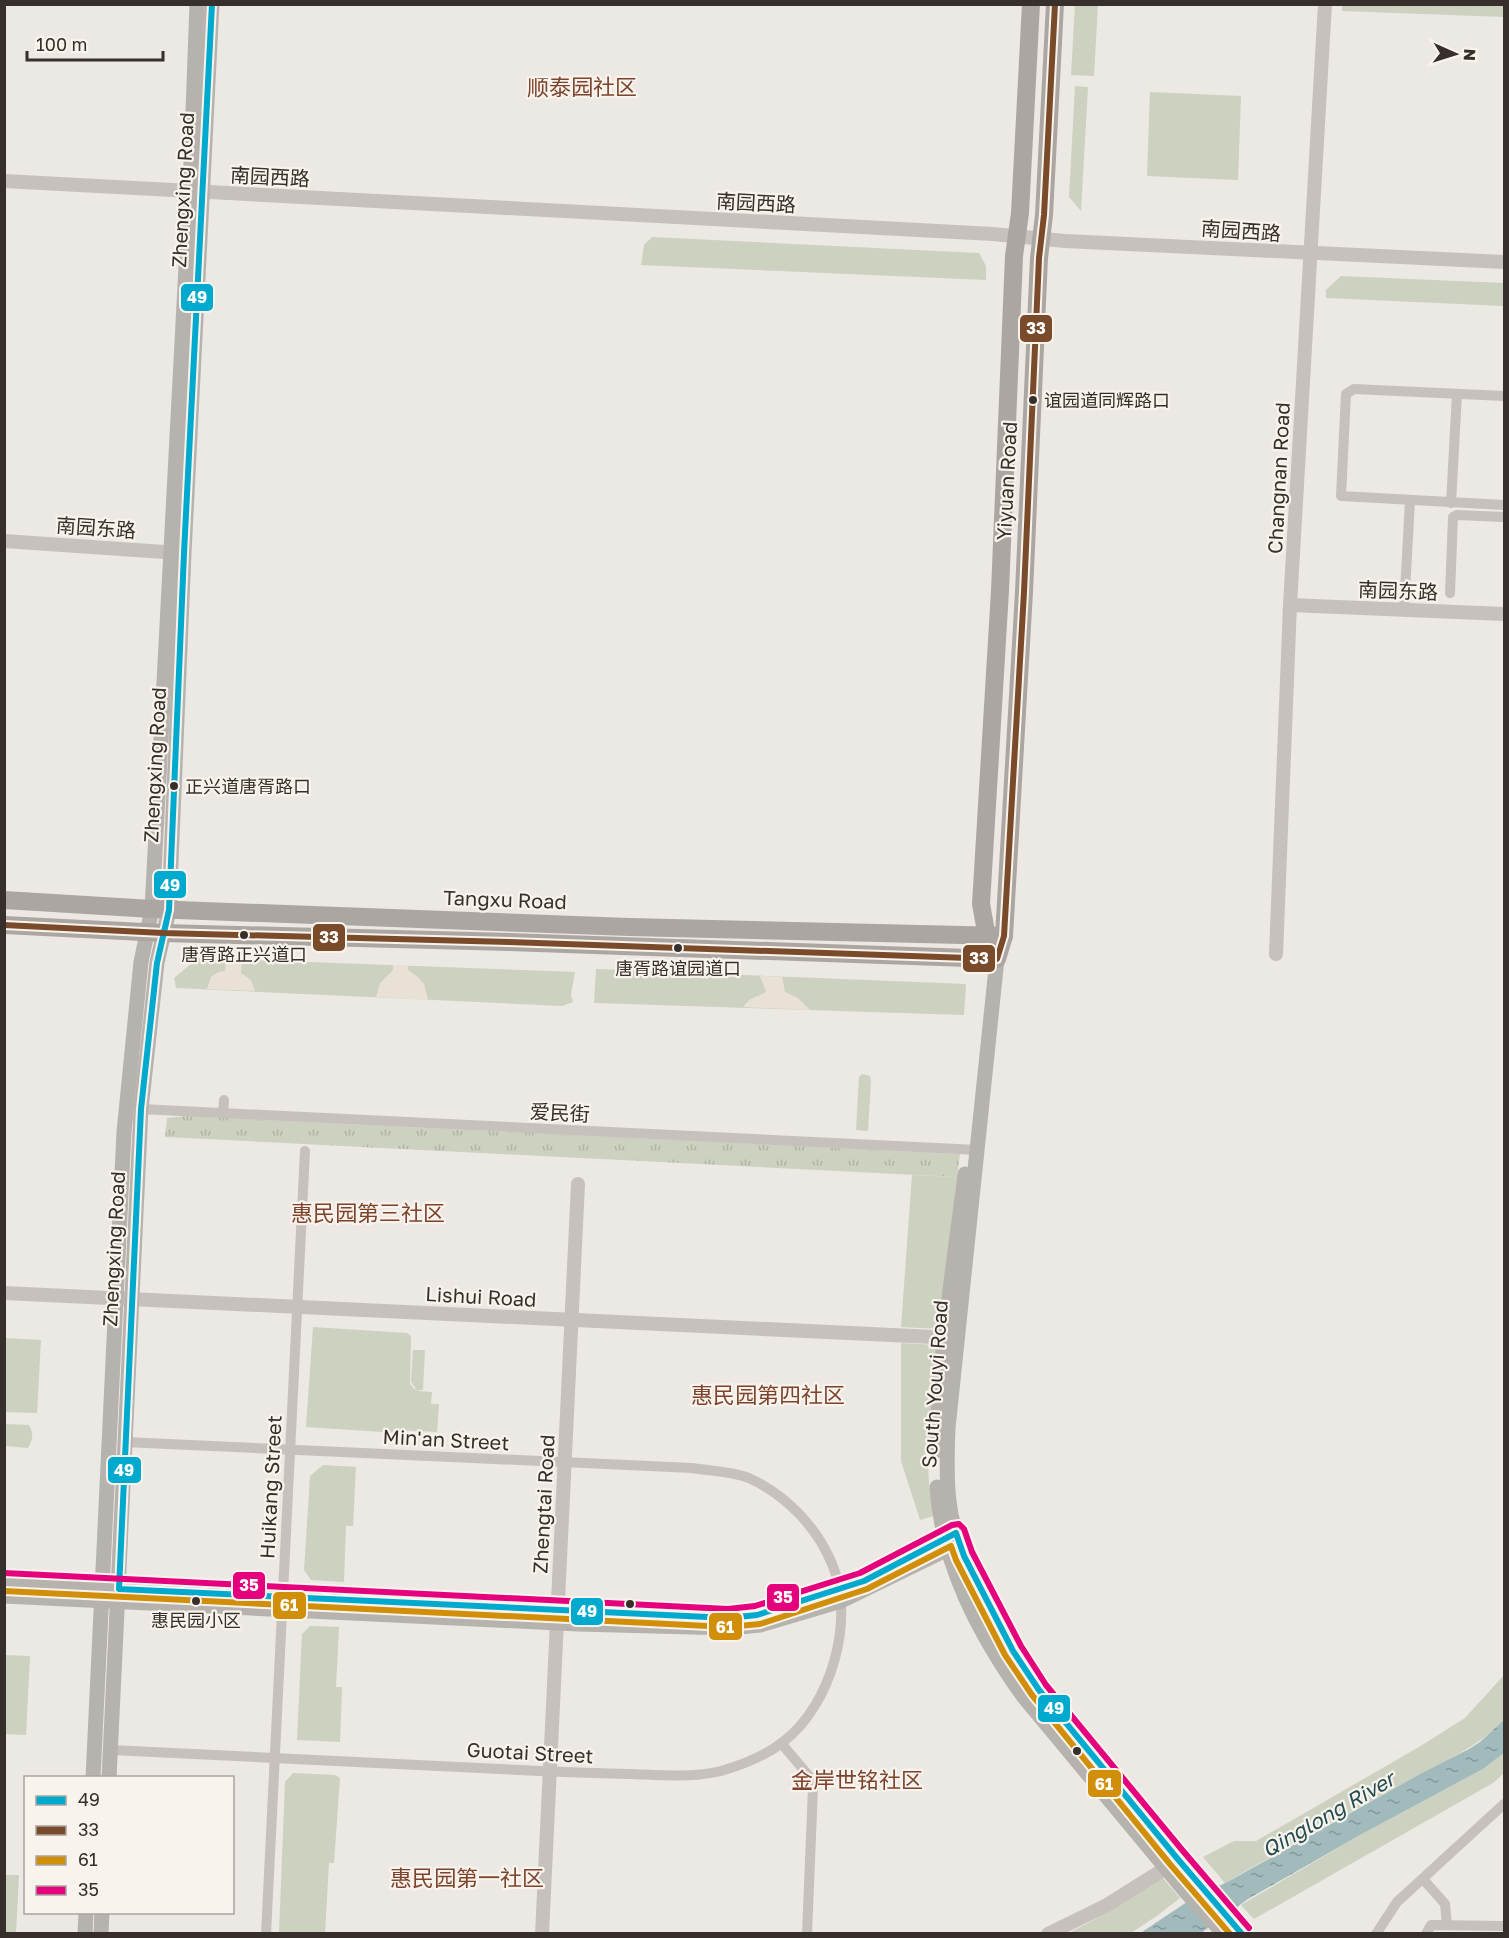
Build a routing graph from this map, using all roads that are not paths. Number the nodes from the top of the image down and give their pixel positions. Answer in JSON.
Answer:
{"nodes":[{"id":1,"x":197,"y":4,"type":"edge"},
{"id":2,"x":212,"y":4,"type":"edge"},
{"id":3,"x":1024,"y":4,"type":"edge"},
{"id":4,"x":1031,"y":4,"type":"edge"},
{"id":5,"x":1055,"y":4,"type":"edge"},
{"id":6,"x":1060,"y":4,"type":"edge"},
{"id":7,"x":1325,"y":4,"type":"edge"},
{"id":8,"x":1030,"y":29,"type":"junction"},
{"id":9,"x":1053,"y":32,"type":"junction"},
{"id":10,"x":4,"y":181,"type":"edge"},
{"id":11,"x":197,"y":192,"type":"junction"},
{"id":12,"x":1016,"y":237,"type":"junction"},
{"id":13,"x":1041,"y":239,"type":"junction"},
{"id":14,"x":1310,"y":254,"type":"junction"},
{"id":15,"x":1504,"y":262,"type":"edge"},
{"id":16,"x":1457,"y":394,"type":"junction"},
{"id":17,"x":1504,"y":396,"type":"edge"},
{"id":18,"x":1410,"y":501,"type":"junction"},
{"id":19,"x":1451,"y":503,"type":"junction"},
{"id":20,"x":1504,"y":505,"type":"edge"},
{"id":21,"x":1504,"y":517,"type":"edge"},
{"id":22,"x":4,"y":541,"type":"edge"},
{"id":23,"x":177,"y":552,"type":"junction"},
{"id":24,"x":1450,"y":592,"type":"dead end"},
{"id":25,"x":1290,"y":605,"type":"junction"},
{"id":26,"x":1404,"y":609,"type":"junction"},
{"id":27,"x":1504,"y":614,"type":"edge"},
{"id":28,"x":4,"y":900,"type":"edge"},
{"id":29,"x":161,"y":909,"type":"junction"},
{"id":30,"x":4,"y":925,"type":"edge"},
{"id":31,"x":156,"y":932,"type":"junction"},
{"id":32,"x":996,"y":936,"type":"junction"},
{"id":33,"x":1276,"y":954,"type":"dead end"},
{"id":34,"x":992,"y":959,"type":"junction"},
{"id":35,"x":224,"y":1100,"type":"dead end"},
{"id":36,"x":141,"y":1109,"type":"junction"},
{"id":37,"x":223,"y":1113,"type":"junction"},
{"id":38,"x":973,"y":1150,"type":"junction"},
{"id":39,"x":304,"y":1151,"type":"dead end"},
{"id":40,"x":578,"y":1184,"type":"dead end"},
{"id":41,"x":4,"y":1293,"type":"edge"},
{"id":42,"x":123,"y":1298,"type":"junction"},
{"id":43,"x":297,"y":1307,"type":"junction"},
{"id":44,"x":572,"y":1320,"type":"junction"},
{"id":45,"x":951,"y":1338,"type":"junction"},
{"id":46,"x":124,"y":1442,"type":"junction"},
{"id":47,"x":290,"y":1450,"type":"junction"},
{"id":48,"x":565,"y":1462,"type":"junction"},
{"id":49,"x":952,"y":1541,"type":"junction"},
{"id":50,"x":4,"y":1582,"type":"edge"},
{"id":51,"x":102,"y":1594,"type":"junction"},
{"id":52,"x":840,"y":1595,"type":"junction"},
{"id":53,"x":4,"y":1596,"type":"edge"},
{"id":54,"x":118,"y":1596,"type":"junction"},
{"id":55,"x":282,"y":1603,"type":"junction"},
{"id":56,"x":557,"y":1616,"type":"junction"},
{"id":57,"x":781,"y":1743,"type":"junction"},
{"id":58,"x":111,"y":1750,"type":"junction"},
{"id":59,"x":274,"y":1758,"type":"junction"},
{"id":60,"x":550,"y":1771,"type":"junction"},
{"id":61,"x":93,"y":1776,"type":"edge"},
{"id":62,"x":109,"y":1776,"type":"edge"},
{"id":63,"x":1504,"y":1805,"type":"edge"},
{"id":64,"x":1171,"y":1863,"type":"junction"},
{"id":65,"x":1423,"y":1879,"type":"junction"},
{"id":66,"x":1190,"y":1885,"type":"junction"},
{"id":67,"x":87,"y":1914,"type":"edge"},
{"id":68,"x":102,"y":1914,"type":"edge"},
{"id":69,"x":1447,"y":1925,"type":"junction"},
{"id":70,"x":1504,"y":1926,"type":"edge"},
{"id":71,"x":1485,"y":1930,"type":"edge"},
{"id":72,"x":86,"y":1934,"type":"edge"},
{"id":73,"x":101,"y":1934,"type":"edge"},
{"id":74,"x":266,"y":1934,"type":"edge"},
{"id":75,"x":542,"y":1934,"type":"edge"},
{"id":76,"x":807,"y":1934,"type":"edge"},
{"id":77,"x":1048,"y":1934,"type":"edge"},
{"id":78,"x":1224,"y":1934,"type":"edge"},
{"id":79,"x":1242,"y":1934,"type":"edge"},
{"id":80,"x":1376,"y":1934,"type":"edge"},
{"id":81,"x":1426,"y":1934,"type":"edge"}],
"edges":[{"from":1,"to":11,"type":"main road","name":"Zhengxing Road"},
{"from":2,"to":11,"type":"main road","name":"Zhengxing Road"},
{"from":3,"to":8,"type":"main road"},
{"from":4,"to":8,"type":"main road","name":"Yiyuan Road"},
{"from":5,"to":9,"type":"main road","name":"Yiyuan Road"},
{"from":6,"to":9,"type":"main road"},
{"from":7,"to":14,"type":"street","name":"Changnan Road"},
{"from":8,"to":12,"type":"main road","name":"Yiyuan Road"},
{"from":9,"to":13,"type":"main road","name":"Yiyuan Road"},
{"from":10,"to":11,"type":"street","name":"南园西路"},
{"from":11,"to":12,"type":"street","name":"南园西路"},
{"from":11,"to":23,"type":"main road","name":"Zhengxing Road"},
{"from":12,"to":13,"type":"street","name":"南园西路"},
{"from":12,"to":32,"type":"main road","name":"Yiyuan Road"},
{"from":13,"to":14,"type":"street","name":"南园西路"},
{"from":13,"to":32,"type":"main road","name":"Yiyuan Road"},
{"from":14,"to":15,"type":"street","name":"南园西路"},
{"from":14,"to":25,"type":"street","name":"Changnan Road"},
{"from":16,"to":17,"type":"street"},
{"from":16,"to":18,"type":"street"},
{"from":16,"to":19,"type":"street"},
{"from":18,"to":19,"type":"street"},
{"from":18,"to":26,"type":"street"},
{"from":19,"to":20,"type":"street"},
{"from":21,"to":24,"type":"street"},
{"from":22,"to":23,"type":"street","name":"南园东路"},
{"from":23,"to":29,"type":"main road","name":"Zhengxing Road"},
{"from":25,"to":26,"type":"street","name":"南园东路"},
{"from":25,"to":33,"type":"street","name":"Changnan Road"},
{"from":26,"to":27,"type":"street","name":"南园东路"},
{"from":28,"to":29,"type":"main road","name":"Tangxu Road"},
{"from":29,"to":31,"type":"main road","name":"Zhengxing Road"},
{"from":29,"to":32,"type":"main road","name":"Tangxu Road"},
{"from":30,"to":31,"type":"main road"},
{"from":31,"to":34,"type":"main road"},
{"from":31,"to":36,"type":"main road","name":"Zhengxing Road"},
{"from":31,"to":42,"type":"main road","name":"Zhengxing Road"},
{"from":32,"to":34,"type":"main road","name":"Yiyuan Road"},
{"from":34,"to":38,"type":"main road","name":"South Youyi Road"},
{"from":35,"to":37,"type":"street"},
{"from":36,"to":37,"type":"street","name":"爱民街"},
{"from":36,"to":42,"type":"main road","name":"Zhengxing Road"},
{"from":37,"to":38,"type":"street","name":"爱民街"},
{"from":38,"to":45,"type":"main road","name":"South Youyi Road"},
{"from":39,"to":43,"type":"street","name":"Huikang Street"},
{"from":40,"to":44,"type":"street","name":"Zhengtai Road"},
{"from":41,"to":42,"type":"street","name":"Lishui Road"},
{"from":42,"to":43,"type":"street","name":"Lishui Road"},
{"from":42,"to":46,"type":"main road","name":"Zhengxing Road"},
{"from":42,"to":51,"type":"main road","name":"Zhengxing Road"},
{"from":43,"to":44,"type":"street","name":"Lishui Road"},
{"from":43,"to":47,"type":"street","name":"Huikang Street"},
{"from":44,"to":45,"type":"street","name":"Lishui Road"},
{"from":44,"to":48,"type":"street","name":"Zhengtai Road"},
{"from":45,"to":49,"type":"main road","name":"South Youyi Road"},
{"from":46,"to":47,"type":"street","name":"Min'an Street"},
{"from":46,"to":54,"type":"main road","name":"Zhengxing Road"},
{"from":47,"to":48,"type":"street","name":"Min'an Street"},
{"from":47,"to":55,"type":"street","name":"Huikang Street"},
{"from":48,"to":52,"type":"street","name":"Min'an Street"},
{"from":48,"to":56,"type":"street","name":"Zhengtai Road"},
{"from":49,"to":52,"type":"main road"},
{"from":49,"to":64,"type":"main road","name":"South Youyi Road"},
{"from":50,"to":51,"type":"main road"},
{"from":51,"to":53,"type":"main road"},
{"from":51,"to":54,"type":"main road"},
{"from":51,"to":61,"type":"main road","name":"Zhengxing Road"},
{"from":52,"to":56,"type":"main road"},
{"from":52,"to":57,"type":"street","name":"Guotai Street"},
{"from":54,"to":55,"type":"main road"},
{"from":54,"to":58,"type":"main road","name":"Zhengxing Road"},
{"from":55,"to":56,"type":"main road"},
{"from":55,"to":59,"type":"street","name":"Huikang Street"},
{"from":56,"to":60,"type":"street","name":"Zhengtai Road"},
{"from":57,"to":60,"type":"street","name":"Guotai Street"},
{"from":57,"to":76,"type":"street"},
{"from":58,"to":59,"type":"street","name":"Guotai Street"},
{"from":58,"to":62,"type":"main road","name":"Zhengxing Road"},
{"from":59,"to":60,"type":"street","name":"Guotai Street"},
{"from":59,"to":74,"type":"street","name":"Huikang Street"},
{"from":60,"to":75,"type":"street","name":"Zhengtai Road"},
{"from":63,"to":65,"type":"street"},
{"from":64,"to":66,"type":"main road","name":"South Youyi Road"},
{"from":64,"to":77,"type":"street"},
{"from":65,"to":69,"type":"street"},
{"from":65,"to":80,"type":"street"},
{"from":66,"to":78,"type":"main road","name":"South Youyi Road"},
{"from":66,"to":79,"type":"main road","name":"South Youyi Road"},
{"from":67,"to":72,"type":"main road"},
{"from":68,"to":73,"type":"main road"},
{"from":69,"to":71,"type":"street"},
{"from":69,"to":81,"type":"street"},
{"from":70,"to":71,"type":"street"}]}
